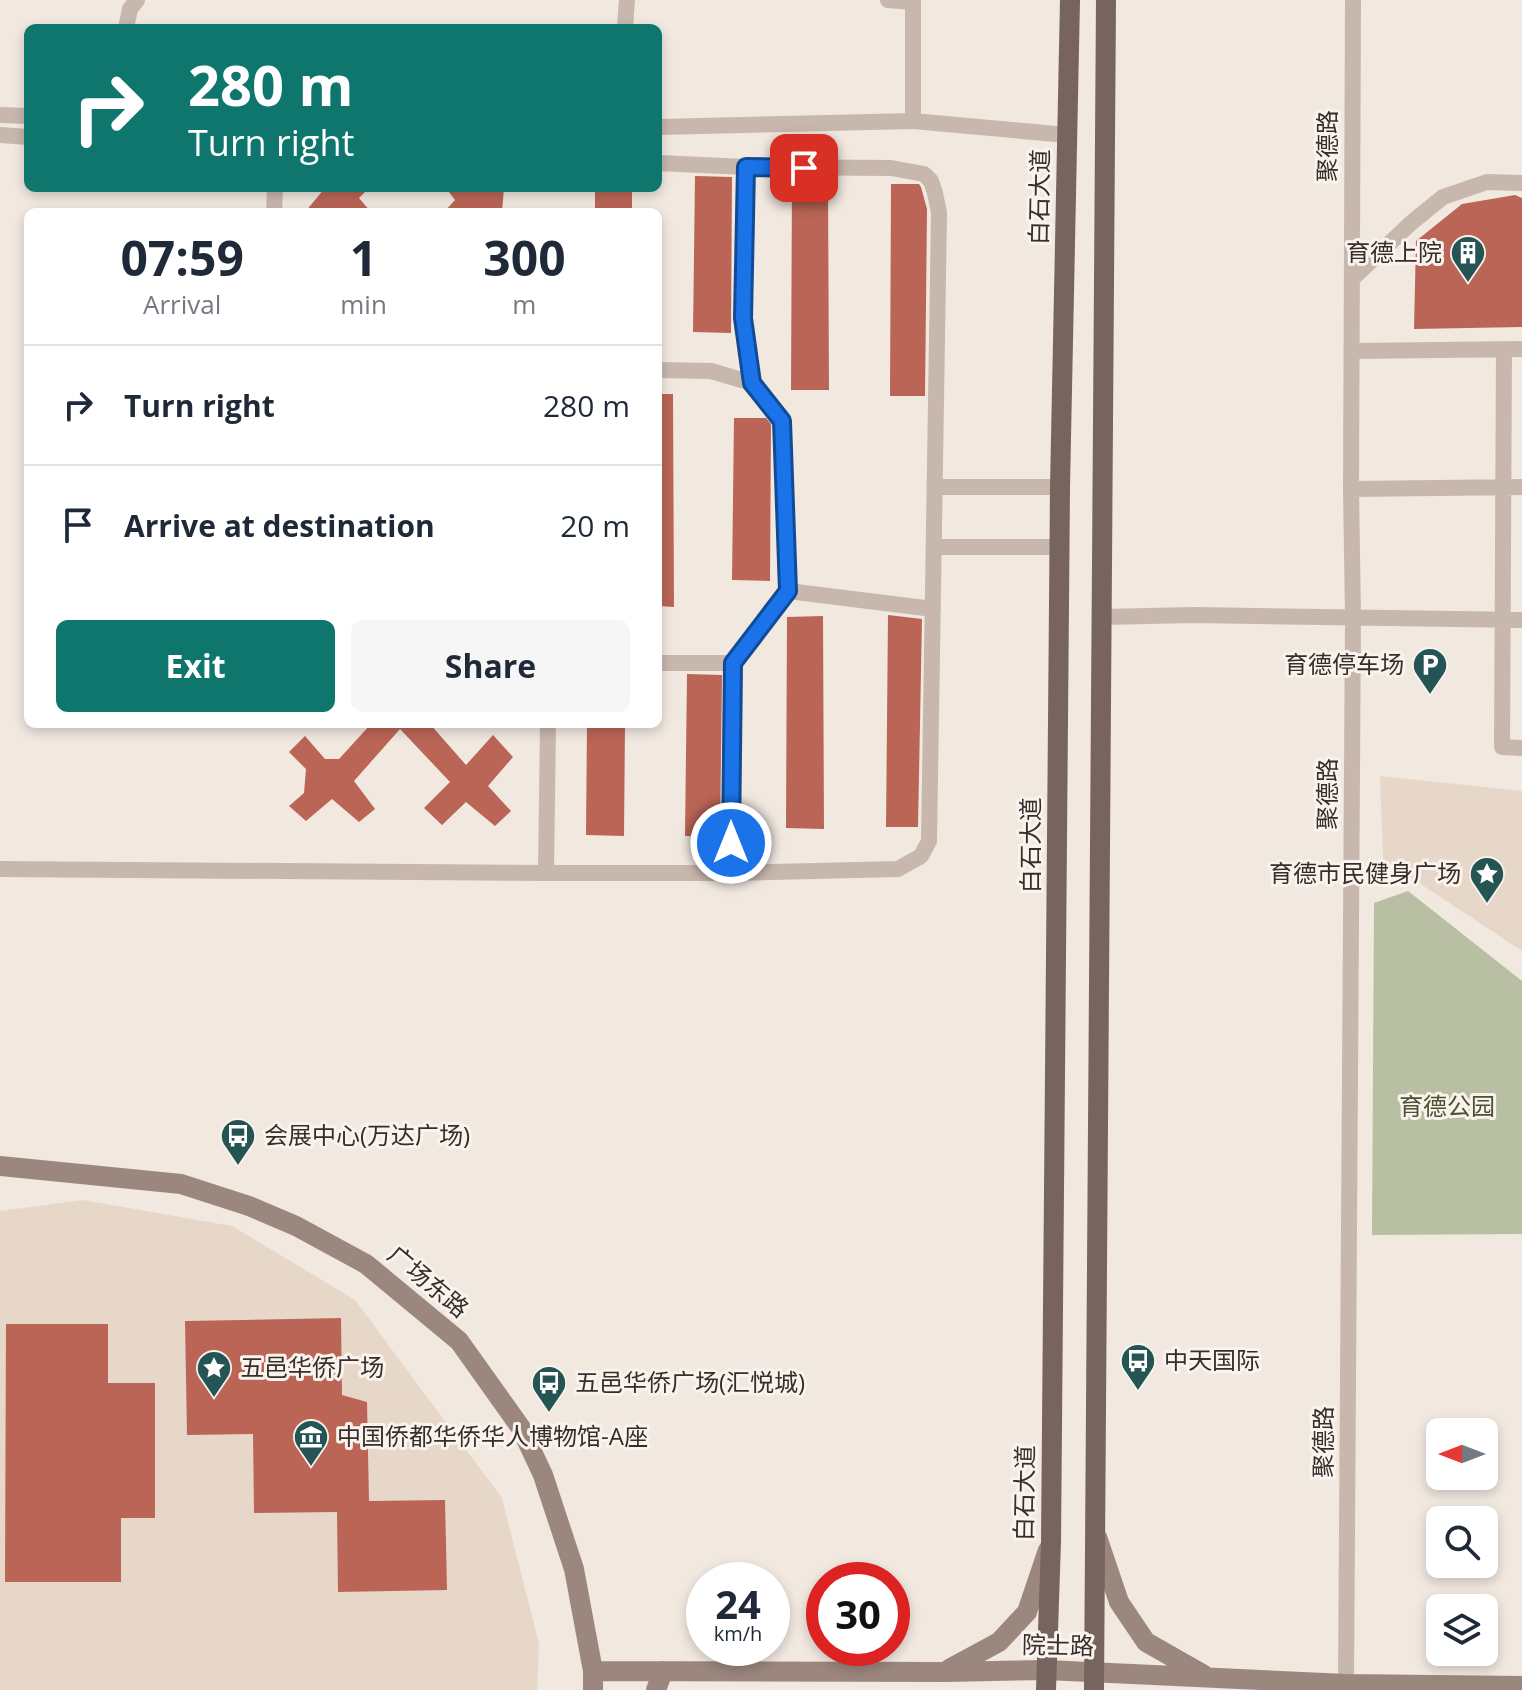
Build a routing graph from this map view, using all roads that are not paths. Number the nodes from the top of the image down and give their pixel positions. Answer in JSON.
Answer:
{"nodes":[{"id":1,"x":137,"y":0,"type":"edge"},
{"id":2,"x":627,"y":0,"type":"edge"},
{"id":3,"x":888,"y":0,"type":"edge"},
{"id":4,"x":1108,"y":0,"type":"edge"},
{"id":5,"x":1353,"y":0,"type":"edge"},
{"id":6,"x":1069,"y":13,"type":"edge"},
{"id":7,"x":127,"y":24,"type":"edge"},
{"id":8,"x":625,"y":24,"type":"edge"},
{"id":9,"x":1105,"y":28,"type":"junction"},
{"id":10,"x":0,"y":115,"type":"edge"},
{"id":11,"x":24,"y":116,"type":"edge"},
{"id":12,"x":913,"y":121,"type":"junction"},
{"id":13,"x":662,"y":127,"type":"edge"},
{"id":14,"x":0,"y":135,"type":"edge"},
{"id":15,"x":1067,"y":135,"type":"junction"},
{"id":16,"x":24,"y":137,"type":"edge"},
{"id":17,"x":662,"y":163,"type":"edge"},
{"id":18,"x":746,"y":167,"type":"junction"},
{"id":19,"x":1522,"y":183,"type":"edge"},
{"id":20,"x":1352,"y":279,"type":"junction"},
{"id":21,"x":1504,"y":349,"type":"junction"},
{"id":22,"x":1522,"y":349,"type":"edge"},
{"id":23,"x":1353,"y":351,"type":"junction"},
{"id":24,"x":662,"y":370,"type":"edge"},
{"id":25,"x":752,"y":383,"type":"junction"},
{"id":26,"x":935,"y":487,"type":"junction"},
{"id":27,"x":1060,"y":487,"type":"junction"},
{"id":28,"x":1522,"y":487,"type":"edge"},
{"id":29,"x":1503,"y":488,"type":"junction"},
{"id":30,"x":1351,"y":489,"type":"junction"},
{"id":31,"x":934,"y":547,"type":"junction"},
{"id":32,"x":1059,"y":547,"type":"junction"},
{"id":33,"x":788,"y":591,"type":"junction"},
{"id":34,"x":933,"y":609,"type":"junction"},
{"id":35,"x":1102,"y":617,"type":"junction"},
{"id":36,"x":1353,"y":617,"type":"junction"},
{"id":37,"x":1504,"y":620,"type":"junction"},
{"id":38,"x":1522,"y":620,"type":"edge"},
{"id":39,"x":662,"y":663,"type":"edge"},
{"id":40,"x":733,"y":663,"type":"junction"},
{"id":41,"x":548,"y":728,"type":"edge"},
{"id":42,"x":1522,"y":748,"type":"edge"},
{"id":43,"x":0,"y":869,"type":"edge"},
{"id":44,"x":546,"y":873,"type":"junction"},
{"id":45,"x":731,"y":873,"type":"junction"},
{"id":46,"x":0,"y":1166,"type":"edge"},
{"id":47,"x":1095,"y":1532,"type":"junction"},
{"id":48,"x":1051,"y":1542,"type":"junction"},
{"id":49,"x":945,"y":1672,"type":"junction"},
{"id":50,"x":1208,"y":1677,"type":"junction"},
{"id":51,"x":593,"y":1680,"type":"edge"},
{"id":52,"x":659,"y":1680,"type":"edge"},
{"id":53,"x":1046,"y":1680,"type":"edge"},
{"id":54,"x":1094,"y":1681,"type":"edge"},
{"id":55,"x":1346,"y":1684,"type":"junction"},
{"id":56,"x":1522,"y":1686,"type":"edge"}],
"edges":[{"from":1,"to":7,"type":"street"},
{"from":2,"to":8,"type":"street"},
{"from":3,"to":12,"type":"street"},
{"from":4,"to":9,"type":"main road"},
{"from":5,"to":20,"type":"street","name":"聚德路"},
{"from":6,"to":9,"type":"main road"},
{"from":6,"to":15,"type":"main road","name":"白石大道"},
{"from":9,"to":35,"type":"main road"},
{"from":10,"to":11,"type":"street"},
{"from":12,"to":13,"type":"street"},
{"from":12,"to":15,"type":"street"},
{"from":14,"to":16,"type":"street"},
{"from":15,"to":27,"type":"main road","name":"白石大道"},
{"from":17,"to":18,"type":"street"},
{"from":18,"to":25,"type":"street"},
{"from":18,"to":26,"type":"street"},
{"from":19,"to":20,"type":"street"},
{"from":20,"to":23,"type":"street","name":"聚德路"},
{"from":21,"to":22,"type":"street"},
{"from":21,"to":23,"type":"street"},
{"from":21,"to":29,"type":"street"},
{"from":23,"to":30,"type":"street","name":"聚德路"},
{"from":24,"to":25,"type":"street"},
{"from":25,"to":33,"type":"street"},
{"from":26,"to":27,"type":"street"},
{"from":26,"to":31,"type":"street"},
{"from":27,"to":32,"type":"main road","name":"白石大道"},
{"from":28,"to":29,"type":"street"},
{"from":29,"to":30,"type":"street"},
{"from":29,"to":37,"type":"street"},
{"from":30,"to":36,"type":"street","name":"聚德路"},
{"from":31,"to":32,"type":"street"},
{"from":31,"to":34,"type":"street"},
{"from":32,"to":48,"type":"main road","name":"白石大道"},
{"from":33,"to":34,"type":"street"},
{"from":33,"to":40,"type":"street"},
{"from":34,"to":45,"type":"street"},
{"from":35,"to":36,"type":"street"},
{"from":35,"to":47,"type":"main road"},
{"from":36,"to":37,"type":"street"},
{"from":36,"to":55,"type":"street","name":"聚德路"},
{"from":37,"to":38,"type":"street"},
{"from":37,"to":42,"type":"street"},
{"from":39,"to":40,"type":"street"},
{"from":40,"to":45,"type":"street"},
{"from":41,"to":44,"type":"street"},
{"from":43,"to":44,"type":"street"},
{"from":44,"to":45,"type":"street"},
{"from":46,"to":51,"type":"main road","name":"广场东路"},
{"from":47,"to":50,"type":"main road"},
{"from":47,"to":54,"type":"main road"},
{"from":48,"to":49,"type":"main road"},
{"from":48,"to":53,"type":"main road","name":"白石大道"},
{"from":49,"to":52,"type":"main road","name":"院士路"},
{"from":49,"to":53,"type":"main road","name":"院士路"},
{"from":50,"to":54,"type":"main road","name":"院士路"},
{"from":50,"to":55,"type":"main road","name":"院士路"},
{"from":51,"to":52,"type":"main road","name":"院士路"},
{"from":53,"to":54,"type":"main road","name":"院士路"},
{"from":55,"to":56,"type":"main road","name":"院士路"}]}
